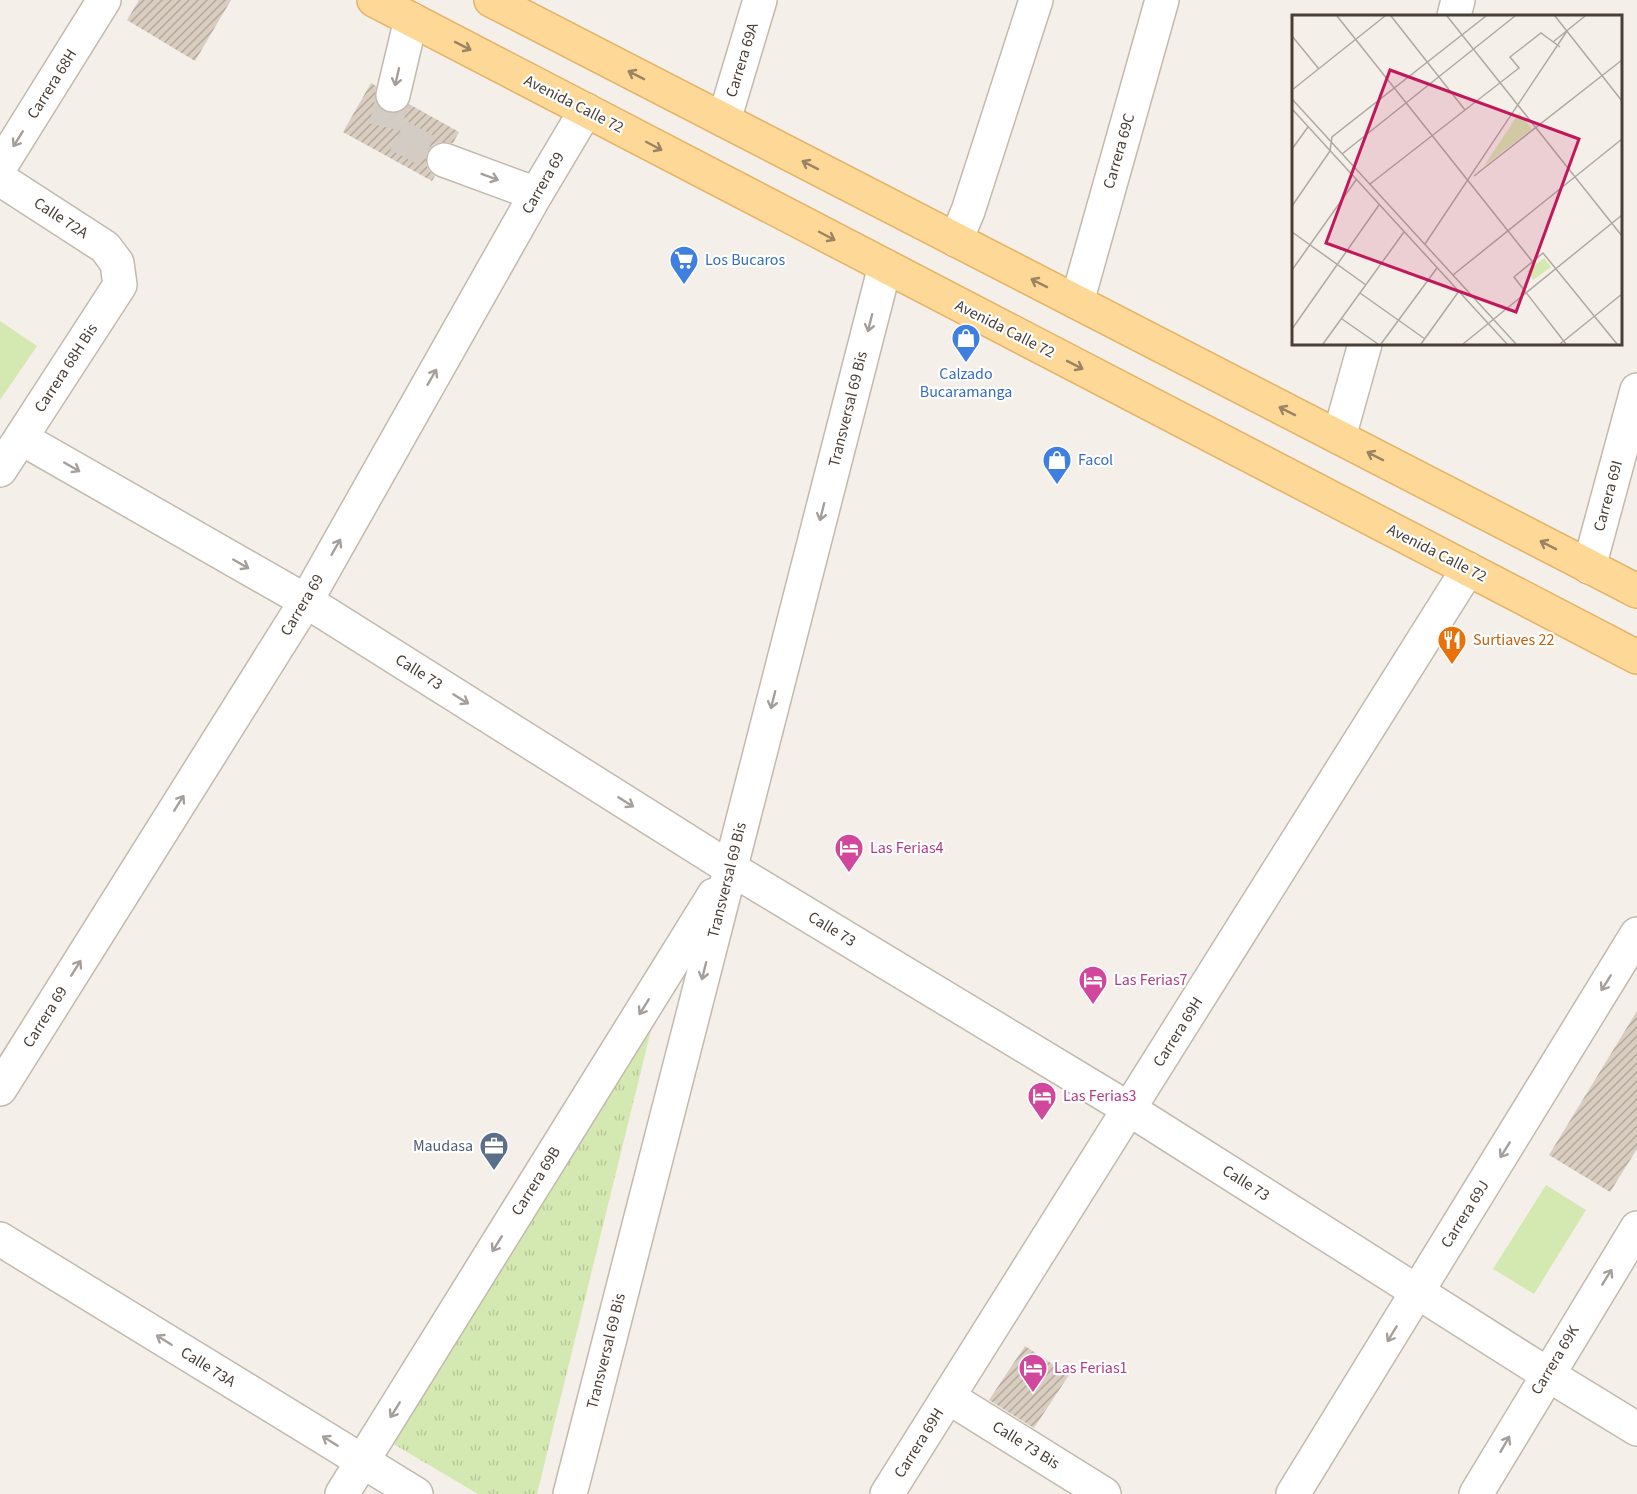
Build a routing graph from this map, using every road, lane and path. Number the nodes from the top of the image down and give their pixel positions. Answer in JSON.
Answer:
{"nodes":[{"id":1,"x":104,"y":0,"type":"edge"},
{"id":2,"x":374,"y":0,"type":"edge"},
{"id":3,"x":760,"y":0,"type":"edge"},
{"id":4,"x":1036,"y":0,"type":"edge"},
{"id":5,"x":1162,"y":0,"type":"edge"},
{"id":6,"x":1458,"y":0,"type":"edge"},
{"id":7,"x":495,"y":1,"type":"edge"},
{"id":8,"x":1454,"y":15,"type":"edge"},
{"id":9,"x":411,"y":19,"type":"junction"},
{"id":10,"x":393,"y":95,"type":"tunnel mouth"},
{"id":11,"x":586,"y":110,"type":"junction"},
{"id":12,"x":724,"y":120,"type":"junction"},
{"id":13,"x":444,"y":160,"type":"tunnel mouth"},
{"id":14,"x":0,"y":167,"type":"edge"},
{"id":15,"x":0,"y":179,"type":"edge"},
{"id":16,"x":536,"y":194,"type":"junction"},
{"id":17,"x":956,"y":240,"type":"junction"},
{"id":18,"x":117,"y":262,"type":"joint"},
{"id":19,"x":885,"y":266,"type":"junction"},
{"id":20,"x":1077,"y":302,"type":"junction"},
{"id":21,"x":1365,"y":345,"type":"edge"},
{"id":22,"x":1637,"y":390,"type":"edge"},
{"id":23,"x":1339,"y":437,"type":"junction"},
{"id":24,"x":21,"y":438,"type":"junction"},
{"id":25,"x":0,"y":470,"type":"edge"},
{"id":26,"x":1589,"y":567,"type":"junction"},
{"id":27,"x":1468,"y":569,"type":"junction"},
{"id":28,"x":1509,"y":591,"type":"junction"},
{"id":29,"x":1637,"y":591,"type":"edge"},
{"id":30,"x":306,"y":601,"type":"junction"},
{"id":31,"x":1637,"y":641,"type":"edge"},
{"id":32,"x":1637,"y":657,"type":"edge"},
{"id":33,"x":730,"y":868,"type":"junction"},
{"id":34,"x":1637,"y":933,"type":"edge"},
{"id":35,"x":0,"y":1089,"type":"edge"},
{"id":36,"x":1129,"y":1109,"type":"junction"},
{"id":37,"x":1637,"y":1228,"type":"edge"},
{"id":38,"x":0,"y":1239,"type":"edge"},
{"id":39,"x":1418,"y":1291,"type":"junction"},
{"id":40,"x":1547,"y":1374,"type":"junction"},
{"id":41,"x":948,"y":1397,"type":"junction"},
{"id":42,"x":1637,"y":1429,"type":"edge"},
{"id":43,"x":363,"y":1461,"type":"junction"},
{"id":44,"x":342,"y":1494,"type":"edge"},
{"id":45,"x":416,"y":1494,"type":"edge"},
{"id":46,"x":570,"y":1494,"type":"edge"},
{"id":47,"x":887,"y":1494,"type":"edge"},
{"id":48,"x":1104,"y":1494,"type":"edge"},
{"id":49,"x":1293,"y":1494,"type":"edge"},
{"id":50,"x":1476,"y":1494,"type":"edge"}],
"edges":[{"from":1,"to":14,"type":"street","name":"Carrera 68H","one_way":true},
{"from":2,"to":9,"type":"main road","name":"Avenida Calle 72"},
{"from":3,"to":12,"type":"street","name":"Carrera 69A"},
{"from":4,"to":17,"type":"street"},
{"from":5,"to":20,"type":"street","name":"Carrera 69C"},
{"from":6,"to":8,"type":"street"},
{"from":12,"to":7,"type":"main road","one_way":true},
{"from":9,"to":10,"type":"street","one_way":true},
{"from":9,"to":11,"type":"main road","name":"Avenida Calle 72","one_way":true},
{"from":11,"to":16,"type":"street","name":"Carrera 69"},
{"from":11,"to":19,"type":"main road","name":"Avenida Calle 72","one_way":true},
{"from":17,"to":12,"type":"main road","one_way":true},
{"from":13,"to":16,"type":"street","one_way":true},
{"from":15,"to":18,"type":"street","name":"Calle 72A"},
{"from":30,"to":16,"type":"street","name":"Carrera 69","one_way":true},
{"from":20,"to":17,"type":"main road","one_way":true},
{"from":18,"to":24,"type":"street","name":"Carrera 68H Bis"},
{"from":19,"to":27,"type":"main road","name":"Avenida Calle 72","one_way":true},
{"from":19,"to":33,"type":"street","name":"Transversal 69 Bis","one_way":true},
{"from":23,"to":20,"type":"main road","one_way":true},
{"from":21,"to":23,"type":"street"},
{"from":22,"to":26,"type":"street","name":"Carrera 69I"},
{"from":26,"to":23,"type":"main road","one_way":true},
{"from":24,"to":25,"type":"street","name":"Carrera 68H Bis"},
{"from":24,"to":30,"type":"street","name":"Calle 73","one_way":true},
{"from":26,"to":29,"type":"main road"},
{"from":27,"to":28,"type":"main road","name":"Avenida Calle 72"},
{"from":27,"to":36,"type":"street","name":"Carrera 69H"},
{"from":28,"to":31,"type":"main road"},
{"from":28,"to":32,"type":"main road","name":"Avenida Calle 72"},
{"from":30,"to":33,"type":"street","name":"Calle 73","one_way":true},
{"from":35,"to":30,"type":"street","name":"Carrera 69","one_way":true},
{"from":33,"to":36,"type":"street","name":"Calle 73"},
{"from":33,"to":43,"type":"street","name":"Carrera 69B","one_way":true},
{"from":33,"to":46,"type":"street","name":"Transversal 69 Bis","one_way":true},
{"from":34,"to":39,"type":"street","name":"Carrera 69J","one_way":true},
{"from":36,"to":39,"type":"street","name":"Calle 73"},
{"from":36,"to":41,"type":"street","name":"Carrera 69H"},
{"from":40,"to":37,"type":"street","name":"Carrera 69K","one_way":true},
{"from":43,"to":38,"type":"street","name":"Calle 73A","one_way":true},
{"from":39,"to":40,"type":"street","name":"Calle 73"},
{"from":39,"to":49,"type":"street","name":"Carrera 69J","one_way":true},
{"from":40,"to":42,"type":"street","name":"Calle 73"},
{"from":50,"to":40,"type":"street","name":"Carrera 69K","one_way":true},
{"from":41,"to":47,"type":"street","name":"Carrera 69H"},
{"from":41,"to":48,"type":"street","name":"Calle 73 Bis"},
{"from":43,"to":44,"type":"street","name":"Carrera 69B"},
{"from":43,"to":45,"type":"street","name":"Calle 73A"}]}
